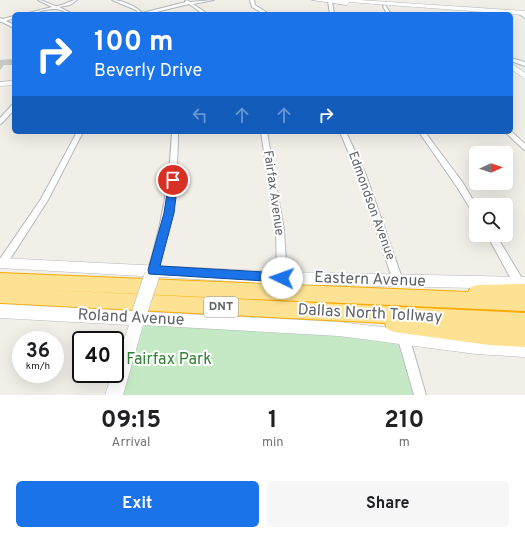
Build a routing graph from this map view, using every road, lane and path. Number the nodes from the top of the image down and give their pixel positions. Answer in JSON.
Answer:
{"nodes":[{"id":1,"x":40,"y":0,"type":"edge"},
{"id":2,"x":75,"y":0,"type":"edge"},
{"id":3,"x":114,"y":0,"type":"edge"},
{"id":4,"x":212,"y":0,"type":"edge"},
{"id":5,"x":252,"y":0,"type":"edge"},
{"id":6,"x":314,"y":0,"type":"edge"},
{"id":7,"x":340,"y":0,"type":"edge"},
{"id":8,"x":430,"y":0,"type":"edge"},
{"id":9,"x":437,"y":0,"type":"edge"},
{"id":10,"x":187,"y":1,"type":"edge"},
{"id":11,"x":330,"y":1,"type":"edge"},
{"id":12,"x":385,"y":6,"type":"junction"},
{"id":13,"x":56,"y":7,"type":"junction"},
{"id":14,"x":447,"y":11,"type":"edge"},
{"id":15,"x":35,"y":12,"type":"edge"},
{"id":16,"x":67,"y":12,"type":"edge"},
{"id":17,"x":141,"y":12,"type":"edge"},
{"id":18,"x":150,"y":12,"type":"edge"},
{"id":19,"x":203,"y":12,"type":"edge"},
{"id":20,"x":264,"y":12,"type":"edge"},
{"id":21,"x":330,"y":12,"type":"edge"},
{"id":22,"x":388,"y":12,"type":"edge"},
{"id":23,"x":462,"y":12,"type":"edge"},
{"id":24,"x":472,"y":12,"type":"edge"},
{"id":25,"x":513,"y":14,"type":"edge"},
{"id":26,"x":523,"y":14,"type":"edge"},
{"id":27,"x":513,"y":15,"type":"edge"},
{"id":28,"x":12,"y":17,"type":"edge"},
{"id":29,"x":1,"y":20,"type":"edge"},
{"id":30,"x":12,"y":26,"type":"edge"},
{"id":31,"x":513,"y":60,"type":"edge"},
{"id":32,"x":525,"y":64,"type":"edge"},
{"id":33,"x":513,"y":68,"type":"edge"},
{"id":34,"x":525,"y":77,"type":"edge"},
{"id":35,"x":12,"y":83,"type":"edge"},
{"id":36,"x":0,"y":84,"type":"edge"},
{"id":37,"x":12,"y":108,"type":"edge"},
{"id":38,"x":0,"y":122,"type":"edge"},
{"id":39,"x":79,"y":134,"type":"edge"},
{"id":40,"x":174,"y":134,"type":"edge"},
{"id":41,"x":264,"y":134,"type":"edge"},
{"id":42,"x":344,"y":134,"type":"edge"},
{"id":43,"x":423,"y":134,"type":"edge"},
{"id":44,"x":510,"y":134,"type":"edge"},
{"id":45,"x":525,"y":148,"type":"edge"},
{"id":46,"x":469,"y":200,"type":"edge"},
{"id":47,"x":495,"y":242,"type":"edge"},
{"id":48,"x":1,"y":269,"type":"edge"},
{"id":49,"x":152,"y":273,"type":"junction"},
{"id":50,"x":282,"y":278,"type":"junction"},
{"id":51,"x":523,"y":286,"type":"edge"},
{"id":52,"x":395,"y":289,"type":"junction"},
{"id":53,"x":0,"y":295,"type":"edge"},
{"id":54,"x":525,"y":303,"type":"edge"},
{"id":55,"x":0,"y":311,"type":"edge"},
{"id":56,"x":325,"y":312,"type":"junction"},
{"id":57,"x":139,"y":315,"type":"junction"},
{"id":58,"x":525,"y":322,"type":"edge"},
{"id":59,"x":403,"y":336,"type":"junction"},
{"id":60,"x":525,"y":338,"type":"edge"},
{"id":61,"x":525,"y":349,"type":"edge"},
{"id":62,"x":114,"y":395,"type":"edge"},
{"id":63,"x":420,"y":395,"type":"edge"}],
"edges":[{"from":1,"to":13,"type":"street"},
{"from":2,"to":13,"type":"street"},
{"from":3,"to":17,"type":"street"},
{"from":4,"to":10,"type":"street"},
{"from":5,"to":20,"type":"street"},
{"from":6,"to":11,"type":"main road"},
{"from":7,"to":14,"type":"main road"},
{"from":8,"to":14,"type":"main road"},
{"from":9,"to":14,"type":"main road"},
{"from":10,"to":18,"type":"street"},
{"from":10,"to":19,"type":"street"},
{"from":11,"to":12,"type":"main road"},
{"from":11,"to":21,"type":"street"},
{"from":12,"to":14,"type":"main road"},
{"from":12,"to":22,"type":"street"},
{"from":13,"to":15,"type":"street"},
{"from":13,"to":16,"type":"street"},
{"from":14,"to":23,"type":"main road"},
{"from":14,"to":24,"type":"main road"},
{"from":25,"to":26,"type":"main road"},
{"from":26,"to":27,"type":"main road"},
{"from":28,"to":29,"type":"street"},
{"from":29,"to":30,"type":"street"},
{"from":31,"to":32,"type":"street"},
{"from":33,"to":34,"type":"main road"},
{"from":35,"to":36,"type":"main road"},
{"from":37,"to":38,"type":"street"},
{"from":39,"to":48,"type":"street"},
{"from":40,"to":49,"type":"street"},
{"from":41,"to":50,"type":"street","name":"Fairfax Avenue"},
{"from":42,"to":52,"type":"street","name":"Edmondson Avenue"},
{"from":43,"to":46,"type":"street"},
{"from":44,"to":45,"type":"street"},
{"from":47,"to":51,"type":"street"},
{"from":48,"to":49,"type":"main road","name":"Eastern Avenue"},
{"from":48,"to":52,"type":"highway","name":"Dallas North Tollway","number":"DNT"},
{"from":49,"to":50,"type":"main road","name":"Eastern Avenue"},
{"from":49,"to":57,"type":"main road","bridge":true},
{"from":50,"to":52,"type":"main road","name":"Eastern Avenue"},
{"from":51,"to":52,"type":"highway"},
{"from":52,"to":54,"type":"highway","name":"Dallas North Tollway","number":"DNT"},
{"from":53,"to":56,"type":"highway","name":"Dallas North Tollway","number":"DNT"},
{"from":55,"to":57,"type":"main road","name":"Roland Avenue"},
{"from":56,"to":58,"type":"highway","name":"Dallas North Tollway","number":"DNT"},
{"from":56,"to":60,"type":"highway"},
{"from":57,"to":59,"type":"main road","name":"Roland Avenue"},
{"from":57,"to":62,"type":"main road"},
{"from":59,"to":61,"type":"main road","name":"Roland Avenue"},
{"from":59,"to":63,"type":"street"}]}
